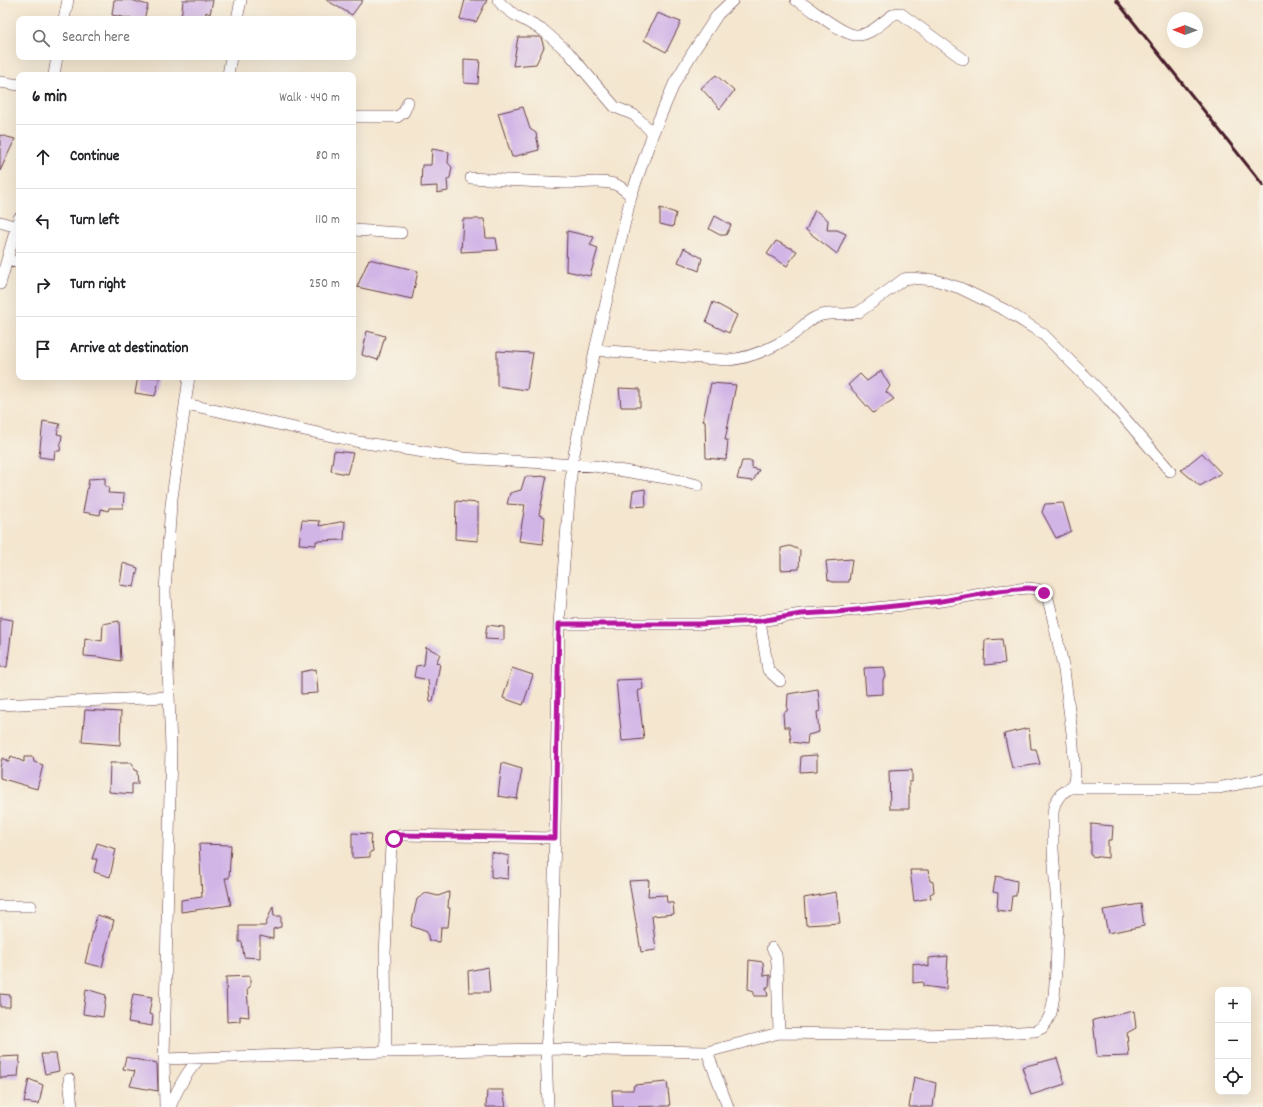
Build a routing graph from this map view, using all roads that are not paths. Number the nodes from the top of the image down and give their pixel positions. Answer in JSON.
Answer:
{"nodes":[{"id":1,"x":68,"y":0,"type":"edge"},
{"id":2,"x":241,"y":0,"type":"edge"},
{"id":3,"x":498,"y":0,"type":"edge"},
{"id":4,"x":733,"y":0,"type":"edge"},
{"id":5,"x":796,"y":0,"type":"edge"},
{"id":6,"x":65,"y":16,"type":"edge"},
{"id":7,"x":238,"y":16,"type":"edge"},
{"id":8,"x":963,"y":59,"type":"dead end"},
{"id":9,"x":56,"y":60,"type":"edge"},
{"id":10,"x":230,"y":60,"type":"edge"},
{"id":11,"x":54,"y":72,"type":"edge"},
{"id":12,"x":228,"y":72,"type":"edge"},
{"id":13,"x":0,"y":82,"type":"edge"},
{"id":14,"x":16,"y":85,"type":"edge"},
{"id":15,"x":408,"y":102,"type":"dead end"},
{"id":16,"x":356,"y":117,"type":"edge"},
{"id":17,"x":653,"y":133,"type":"junction"},
{"id":18,"x":471,"y":178,"type":"dead end"},
{"id":19,"x":631,"y":196,"type":"junction"},
{"id":20,"x":0,"y":222,"type":"edge"},
{"id":21,"x":16,"y":223,"type":"edge"},
{"id":22,"x":16,"y":230,"type":"edge"},
{"id":23,"x":356,"y":230,"type":"edge"},
{"id":24,"x":401,"y":233,"type":"dead end"},
{"id":25,"x":8,"y":260,"type":"junction"},
{"id":26,"x":16,"y":262,"type":"edge"},
{"id":27,"x":0,"y":284,"type":"edge"},
{"id":28,"x":595,"y":350,"type":"junction"},
{"id":29,"x":189,"y":380,"type":"edge"},
{"id":30,"x":186,"y":404,"type":"junction"},
{"id":31,"x":572,"y":464,"type":"junction"},
{"id":32,"x":1170,"y":471,"type":"dead end"},
{"id":33,"x":698,"y":486,"type":"dead end"},
{"id":34,"x":760,"y":621,"type":"junction"},
{"id":35,"x":559,"y":624,"type":"junction"},
{"id":36,"x":780,"y":682,"type":"dead end"},
{"id":37,"x":168,"y":697,"type":"junction"},
{"id":38,"x":0,"y":705,"type":"edge"},
{"id":39,"x":1263,"y":779,"type":"edge"},
{"id":40,"x":1070,"y":788,"type":"junction"},
{"id":41,"x":555,"y":838,"type":"junction"},
{"id":42,"x":0,"y":906,"type":"edge"},
{"id":43,"x":32,"y":906,"type":"dead end"},
{"id":44,"x":772,"y":948,"type":"dead end"},
{"id":45,"x":779,"y":1033,"type":"junction"},
{"id":46,"x":546,"y":1049,"type":"junction"},
{"id":47,"x":386,"y":1052,"type":"junction"},
{"id":48,"x":707,"y":1052,"type":"junction"},
{"id":49,"x":200,"y":1058,"type":"junction"},
{"id":50,"x":164,"y":1060,"type":"junction"},
{"id":51,"x":69,"y":1079,"type":"dead end"},
{"id":52,"x":72,"y":1107,"type":"edge"},
{"id":53,"x":165,"y":1107,"type":"edge"},
{"id":54,"x":170,"y":1107,"type":"edge"},
{"id":55,"x":548,"y":1107,"type":"edge"},
{"id":56,"x":728,"y":1107,"type":"edge"}],
"edges":[{"from":1,"to":6,"type":"street"},
{"from":2,"to":7,"type":"street"},
{"from":3,"to":17,"type":"street"},
{"from":4,"to":17,"type":"street"},
{"from":5,"to":8,"type":"street"},
{"from":9,"to":11,"type":"street"},
{"from":10,"to":12,"type":"street"},
{"from":13,"to":14,"type":"street"},
{"from":15,"to":16,"type":"street"},
{"from":17,"to":19,"type":"street"},
{"from":18,"to":19,"type":"street"},
{"from":19,"to":28,"type":"street"},
{"from":20,"to":21,"type":"street"},
{"from":22,"to":25,"type":"street"},
{"from":23,"to":24,"type":"street"},
{"from":25,"to":26,"type":"street"},
{"from":25,"to":27,"type":"street"},
{"from":28,"to":31,"type":"street"},
{"from":28,"to":32,"type":"street"},
{"from":29,"to":30,"type":"street"},
{"from":30,"to":31,"type":"street"},
{"from":30,"to":37,"type":"street"},
{"from":31,"to":33,"type":"street"},
{"from":31,"to":35,"type":"street"},
{"from":34,"to":35,"type":"street"},
{"from":34,"to":36,"type":"street"},
{"from":34,"to":40,"type":"street"},
{"from":35,"to":41,"type":"street"},
{"from":37,"to":38,"type":"street"},
{"from":37,"to":50,"type":"street"},
{"from":39,"to":40,"type":"street"},
{"from":40,"to":45,"type":"street"},
{"from":41,"to":46,"type":"street"},
{"from":41,"to":47,"type":"street"},
{"from":42,"to":43,"type":"street"},
{"from":44,"to":45,"type":"street"},
{"from":45,"to":48,"type":"street"},
{"from":46,"to":47,"type":"street"},
{"from":46,"to":48,"type":"street"},
{"from":46,"to":55,"type":"street"},
{"from":47,"to":49,"type":"street"},
{"from":48,"to":56,"type":"street"},
{"from":49,"to":50,"type":"street"},
{"from":49,"to":54,"type":"street"},
{"from":50,"to":53,"type":"street"},
{"from":51,"to":52,"type":"street"}]}
